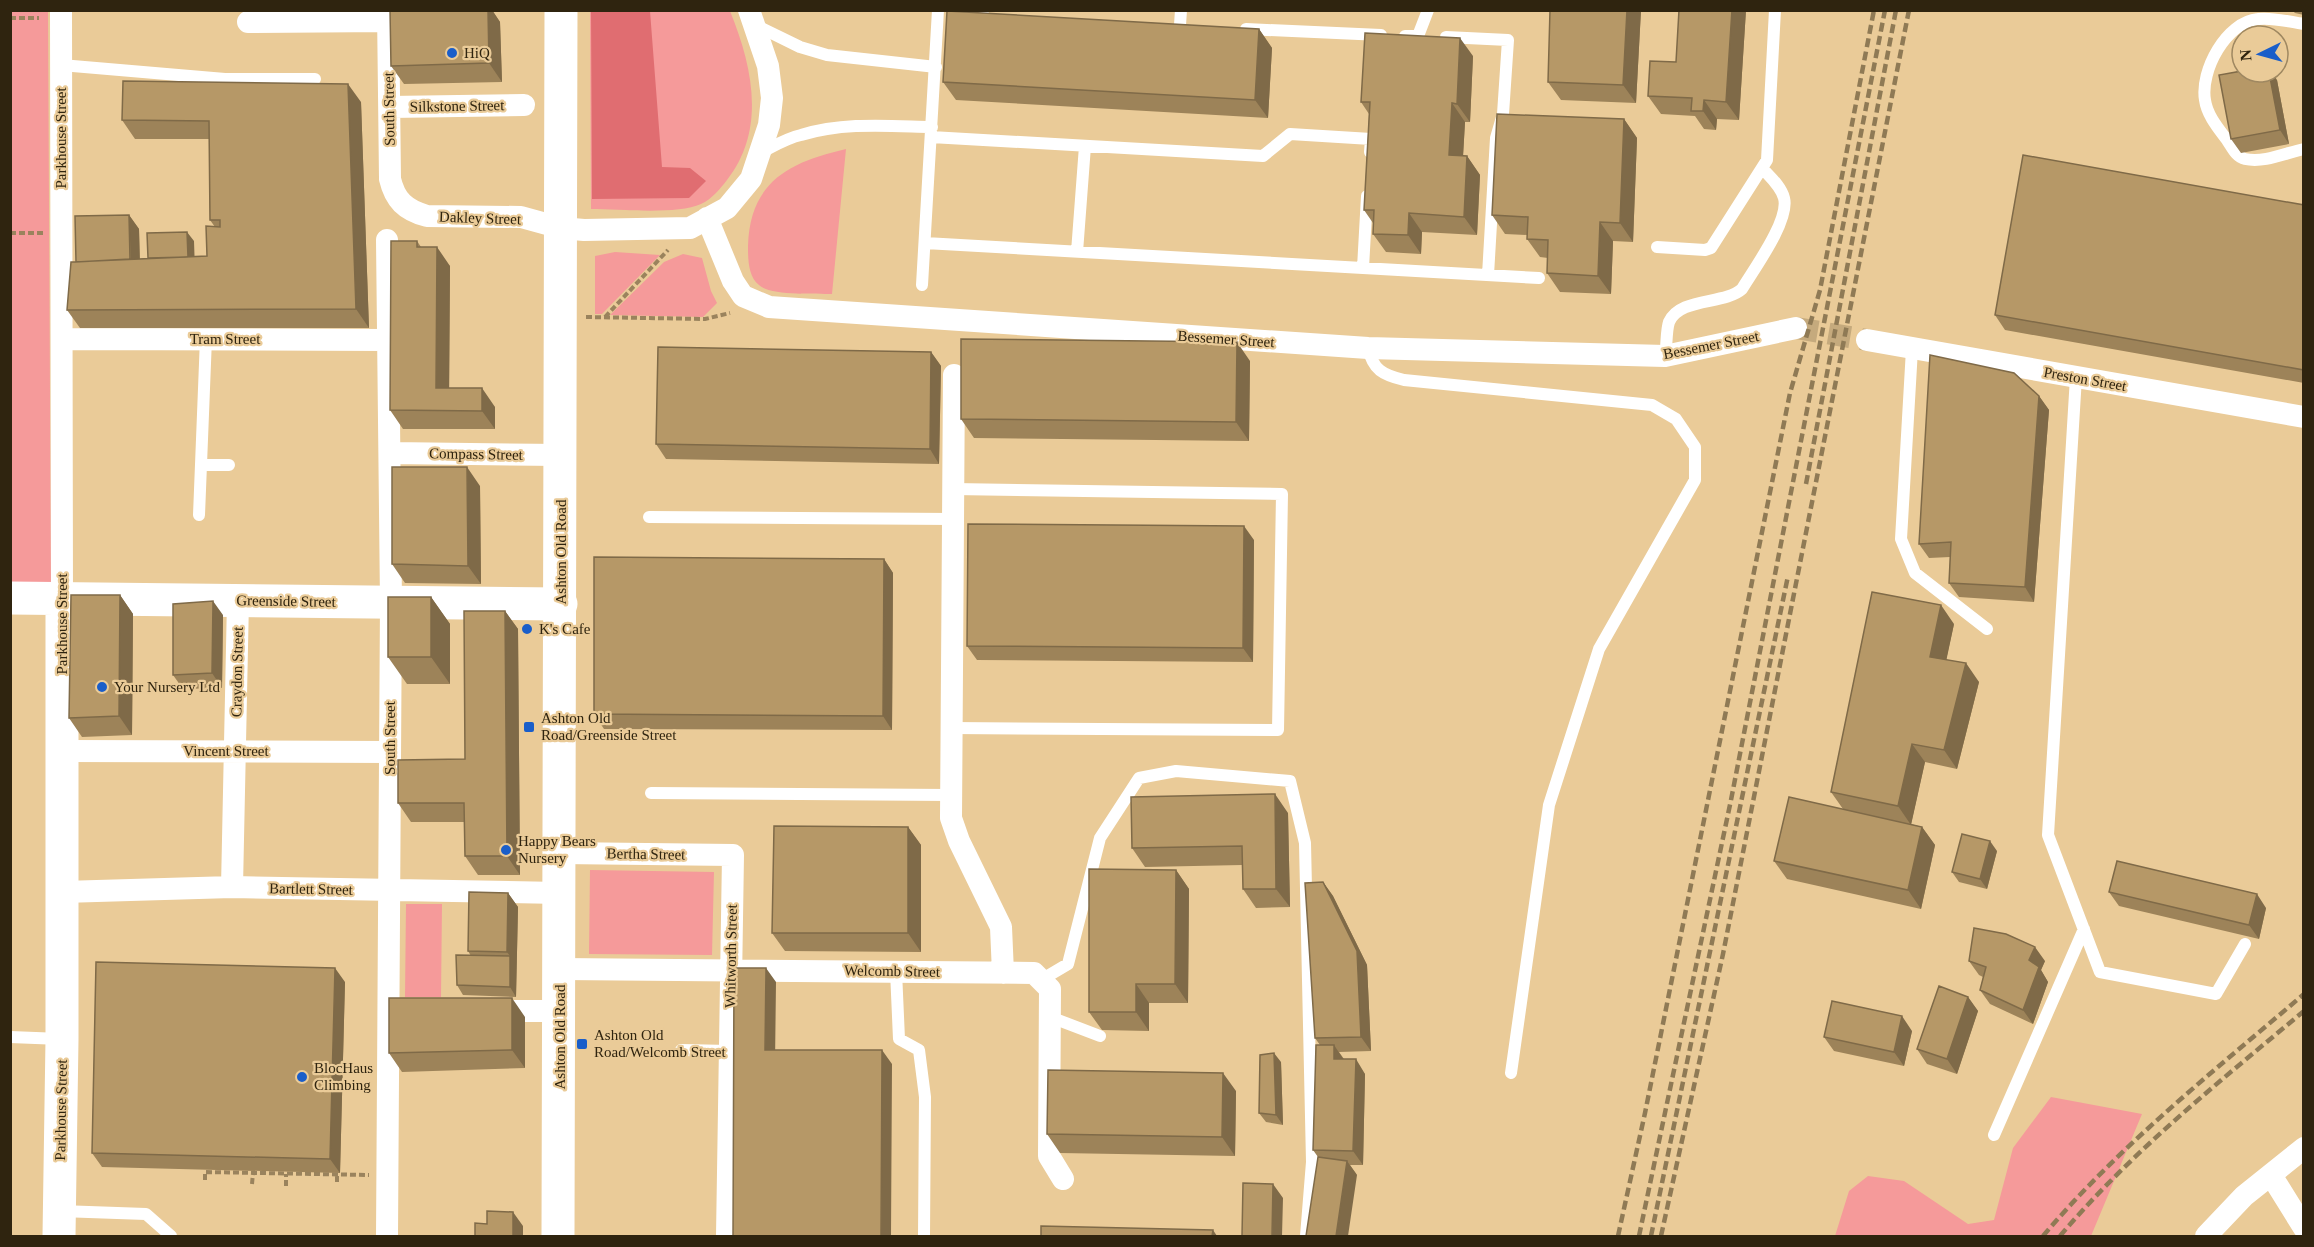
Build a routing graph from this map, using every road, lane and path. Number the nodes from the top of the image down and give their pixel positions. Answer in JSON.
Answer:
{"nodes":[{"id":1,"x":61,"y":10,"type":"edge"},
{"id":2,"x":561,"y":10,"type":"edge"},
{"id":3,"x":938,"y":10,"type":"edge"},
{"id":4,"x":957,"y":10,"type":"edge"},
{"id":5,"x":1181,"y":10,"type":"edge"},
{"id":6,"x":1428,"y":10,"type":"edge"},
{"id":7,"x":1775,"y":10,"type":"edge"},
{"id":8,"x":997,"y":15,"type":"edge"},
{"id":9,"x":388,"y":16,"type":"edge"},
{"id":10,"x":10,"y":18,"type":"edge"},
{"id":11,"x":39,"y":18,"type":"dead end"},
{"id":12,"x":752,"y":18,"type":"edge"},
{"id":13,"x":248,"y":22,"type":"dead end"},
{"id":14,"x":2304,"y":24,"type":"edge"},
{"id":15,"x":1180,"y":25,"type":"edge"},
{"id":16,"x":1236,"y":29,"type":"edge"},
{"id":17,"x":1418,"y":36,"type":"junction"},
{"id":18,"x":61,"y":65,"type":"junction"},
{"id":19,"x":936,"y":67,"type":"junction"},
{"id":20,"x":315,"y":79,"type":"dead end"},
{"id":21,"x":524,"y":105,"type":"dead end"},
{"id":22,"x":390,"y":107,"type":"junction"},
{"id":23,"x":931,"y":132,"type":"junction"},
{"id":24,"x":1085,"y":146,"type":"junction"},
{"id":25,"x":2304,"y":148,"type":"edge"},
{"id":26,"x":762,"y":152,"type":"junction"},
{"id":27,"x":1369,"y":162,"type":"edge"},
{"id":28,"x":1762,"y":168,"type":"junction"},
{"id":29,"x":1368,"y":186,"type":"edge"},
{"id":30,"x":401,"y":205,"type":"joint"},
{"id":31,"x":699,"y":223,"type":"junction"},
{"id":32,"x":561,"y":228,"type":"junction"},
{"id":33,"x":10,"y":233,"type":"edge"},
{"id":34,"x":62,"y":233,"type":"junction"},
{"id":35,"x":387,"y":240,"type":"dead end"},
{"id":36,"x":925,"y":243,"type":"junction"},
{"id":37,"x":1657,"y":247,"type":"dead end"},
{"id":38,"x":1077,"y":252,"type":"junction"},
{"id":39,"x":1363,"y":268,"type":"junction"},
{"id":40,"x":1488,"y":275,"type":"junction"},
{"id":41,"x":1539,"y":278,"type":"dead end"},
{"id":42,"x":922,"y":285,"type":"dead end"},
{"id":43,"x":762,"y":305,"type":"junction"},
{"id":44,"x":585,"y":317,"type":"dead end"},
{"id":45,"x":605,"y":317,"type":"junction"},
{"id":46,"x":1796,"y":328,"type":"tunnel mouth"},
{"id":47,"x":206,"y":338,"type":"junction"},
{"id":48,"x":62,"y":339,"type":"junction"},
{"id":49,"x":1867,"y":339,"type":"tunnel mouth"},
{"id":50,"x":389,"y":340,"type":"junction"},
{"id":51,"x":1368,"y":348,"type":"junction"},
{"id":52,"x":1912,"y":348,"type":"junction"},
{"id":53,"x":1665,"y":356,"type":"junction"},
{"id":54,"x":954,"y":375,"type":"dead end"},
{"id":55,"x":2076,"y":377,"type":"junction"},
{"id":56,"x":2304,"y":417,"type":"edge"},
{"id":57,"x":391,"y":453,"type":"junction"},
{"id":58,"x":561,"y":455,"type":"junction"},
{"id":59,"x":201,"y":465,"type":"junction"},
{"id":60,"x":229,"y":465,"type":"dead end"},
{"id":61,"x":953,"y":489,"type":"junction"},
{"id":62,"x":199,"y":515,"type":"dead end"},
{"id":63,"x":649,"y":517,"type":"dead end"},
{"id":64,"x":952,"y":519,"type":"junction"},
{"id":65,"x":10,"y":598,"type":"edge"},
{"id":66,"x":62,"y":598,"type":"junction"},
{"id":67,"x":238,"y":600,"type":"junction"},
{"id":68,"x":391,"y":602,"type":"junction"},
{"id":69,"x":561,"y":604,"type":"junction"},
{"id":70,"x":1987,"y":629,"type":"dead end"},
{"id":71,"x":951,"y":728,"type":"junction"},
{"id":72,"x":63,"y":751,"type":"junction"},
{"id":73,"x":235,"y":751,"type":"junction"},
{"id":74,"x":390,"y":752,"type":"junction"},
{"id":75,"x":651,"y":793,"type":"dead end"},
{"id":76,"x":951,"y":795,"type":"junction"},
{"id":77,"x":560,"y":853,"type":"junction"},
{"id":78,"x":733,"y":855,"type":"joint"},
{"id":79,"x":232,"y":888,"type":"junction"},
{"id":80,"x":389,"y":890,"type":"junction"},
{"id":81,"x":63,"y":892,"type":"junction"},
{"id":82,"x":560,"y":893,"type":"junction"},
{"id":83,"x":2084,"y":929,"type":"junction"},
{"id":84,"x":2245,"y":944,"type":"dead end"},
{"id":85,"x":560,"y":969,"type":"junction"},
{"id":86,"x":731,"y":970,"type":"junction"},
{"id":87,"x":896,"y":971,"type":"junction"},
{"id":88,"x":1003,"y":973,"type":"junction"},
{"id":89,"x":1041,"y":980,"type":"junction"},
{"id":90,"x":389,"y":1011,"type":"junction"},
{"id":91,"x":411,"y":1011,"type":"edge"},
{"id":92,"x":469,"y":1011,"type":"edge"},
{"id":93,"x":560,"y":1011,"type":"junction"},
{"id":94,"x":1050,"y":1017,"type":"junction"},
{"id":95,"x":1100,"y":1036,"type":"dead end"},
{"id":96,"x":10,"y":1037,"type":"edge"},
{"id":97,"x":62,"y":1039,"type":"junction"},
{"id":98,"x":681,"y":1050,"type":"dead end"},
{"id":99,"x":730,"y":1051,"type":"junction"},
{"id":100,"x":1511,"y":1073,"type":"dead end"},
{"id":101,"x":1994,"y":1135,"type":"dead end"},
{"id":102,"x":2304,"y":1148,"type":"edge"},
{"id":103,"x":253,"y":1173,"type":"junction"},
{"id":104,"x":286,"y":1174,"type":"junction"},
{"id":105,"x":337,"y":1174,"type":"junction"},
{"id":106,"x":388,"y":1175,"type":"junction"},
{"id":107,"x":2271,"y":1175,"type":"junction"},
{"id":108,"x":1064,"y":1179,"type":"dead end"},
{"id":109,"x":205,"y":1180,"type":"dead end"},
{"id":110,"x":337,"y":1182,"type":"dead end"},
{"id":111,"x":252,"y":1184,"type":"dead end"},
{"id":112,"x":286,"y":1186,"type":"dead end"},
{"id":113,"x":59,"y":1224,"type":"edge"},
{"id":114,"x":2304,"y":1228,"type":"edge"},
{"id":115,"x":171,"y":1236,"type":"edge"},
{"id":116,"x":387,"y":1236,"type":"edge"},
{"id":117,"x":558,"y":1236,"type":"edge"},
{"id":118,"x":727,"y":1236,"type":"edge"},
{"id":119,"x":924,"y":1236,"type":"edge"},
{"id":120,"x":1306,"y":1236,"type":"edge"},
{"id":121,"x":2206,"y":1236,"type":"edge"}],
"edges":[{"from":1,"to":18,"type":"street","name":"Parkhouse Street"},
{"from":2,"to":32,"type":"main road","name":"Ashton Old Road"},
{"from":3,"to":19,"type":"lane"},
{"from":4,"to":8,"type":"lane"},
{"from":5,"to":15,"type":"lane"},
{"from":6,"to":17,"type":"lane"},
{"from":7,"to":28,"type":"lane"},
{"from":9,"to":13,"type":"street"},
{"from":9,"to":22,"type":"street","name":"South Street"},
{"from":10,"to":11,"type":"path"},
{"from":12,"to":19,"type":"lane"},
{"from":12,"to":26,"type":"street"},
{"from":14,"to":25,"type":"lane"},
{"from":16,"to":17,"type":"lane"},
{"from":17,"to":40,"type":"lane"},
{"from":18,"to":20,"type":"lane"},
{"from":18,"to":34,"type":"street","name":"Parkhouse Street"},
{"from":19,"to":23,"type":"lane"},
{"from":21,"to":22,"type":"street","name":"Silkstone Street"},
{"from":22,"to":30,"type":"street","name":"South Street"},
{"from":23,"to":24,"type":"lane"},
{"from":23,"to":26,"type":"lane"},
{"from":23,"to":36,"type":"lane"},
{"from":24,"to":27,"type":"lane"},
{"from":24,"to":38,"type":"lane"},
{"from":26,"to":31,"type":"street"},
{"from":28,"to":37,"type":"lane"},
{"from":28,"to":53,"type":"lane"},
{"from":29,"to":39,"type":"lane"},
{"from":30,"to":32,"type":"street","name":"Dakley Street"},
{"from":31,"to":32,"type":"street","name":"Dakley Street"},
{"from":31,"to":43,"type":"street"},
{"from":31,"to":45,"type":"path"},
{"from":32,"to":58,"type":"main road","name":"Ashton Old Road"},
{"from":33,"to":34,"type":"path"},
{"from":34,"to":48,"type":"street","name":"Parkhouse Street"},
{"from":35,"to":50,"type":"street","name":"South Street"},
{"from":36,"to":38,"type":"lane"},
{"from":36,"to":42,"type":"lane"},
{"from":38,"to":39,"type":"lane"},
{"from":39,"to":40,"type":"lane"},
{"from":40,"to":41,"type":"lane"},
{"from":43,"to":45,"type":"path"},
{"from":43,"to":51,"type":"street","name":"Bessemer Street"},
{"from":44,"to":45,"type":"path"},
{"from":46,"to":53,"type":"street","name":"Bessemer Street"},
{"from":47,"to":48,"type":"street","name":"Tram Street"},
{"from":47,"to":50,"type":"street","name":"Tram Street"},
{"from":47,"to":59,"type":"lane"},
{"from":48,"to":66,"type":"street","name":"Parkhouse Street"},
{"from":49,"to":52,"type":"street","name":"Preston Street"},
{"from":50,"to":57,"type":"street","name":"South Street"},
{"from":51,"to":53,"type":"street","name":"Bessemer Street"},
{"from":51,"to":100,"type":"lane"},
{"from":52,"to":55,"type":"street","name":"Preston Street"},
{"from":52,"to":70,"type":"lane"},
{"from":54,"to":61,"type":"street"},
{"from":55,"to":56,"type":"street","name":"Preston Street"},
{"from":55,"to":83,"type":"lane"},
{"from":57,"to":58,"type":"street","name":"Compass Street"},
{"from":57,"to":68,"type":"street","name":"South Street"},
{"from":58,"to":69,"type":"main road","name":"Ashton Old Road"},
{"from":59,"to":60,"type":"lane"},
{"from":59,"to":62,"type":"lane"},
{"from":61,"to":64,"type":"street"},
{"from":61,"to":71,"type":"lane"},
{"from":63,"to":64,"type":"lane"},
{"from":64,"to":71,"type":"street"},
{"from":65,"to":66,"type":"main road","name":"Greenside Street"},
{"from":66,"to":67,"type":"main road","name":"Greenside Street"},
{"from":66,"to":72,"type":"main road","name":"Parkhouse Street"},
{"from":67,"to":68,"type":"main road","name":"Greenside Street"},
{"from":67,"to":73,"type":"street","name":"Craydon Street"},
{"from":68,"to":69,"type":"main road","name":"Greenside Street"},
{"from":68,"to":74,"type":"street","name":"South Street"},
{"from":69,"to":77,"type":"main road","name":"Ashton Old Road"},
{"from":71,"to":76,"type":"street"},
{"from":72,"to":73,"type":"street","name":"Vincent Street"},
{"from":72,"to":81,"type":"main road","name":"Parkhouse Street"},
{"from":73,"to":74,"type":"street","name":"Vincent Street"},
{"from":73,"to":79,"type":"street","name":"Craydon Street"},
{"from":74,"to":80,"type":"street","name":"South Street"},
{"from":75,"to":76,"type":"lane"},
{"from":76,"to":88,"type":"street"},
{"from":77,"to":78,"type":"street","name":"Bertha Street"},
{"from":77,"to":82,"type":"main road","name":"Ashton Old Road"},
{"from":78,"to":86,"type":"street","name":"Whitworth Street"},
{"from":79,"to":80,"type":"street","name":"Bartlett Street"},
{"from":79,"to":81,"type":"street","name":"Bartlett Street"},
{"from":80,"to":82,"type":"street","name":"Bartlett Street"},
{"from":80,"to":90,"type":"street","name":"South Street"},
{"from":81,"to":97,"type":"main road","name":"Parkhouse Street"},
{"from":82,"to":85,"type":"main road","name":"Ashton Old Road"},
{"from":83,"to":84,"type":"lane"},
{"from":83,"to":101,"type":"lane"},
{"from":85,"to":86,"type":"street","name":"Welcomb Street"},
{"from":85,"to":93,"type":"main road","name":"Ashton Old Road"},
{"from":86,"to":87,"type":"street","name":"Welcomb Street"},
{"from":86,"to":99,"type":"street","name":"Whitworth Street"},
{"from":87,"to":88,"type":"street","name":"Welcomb Street"},
{"from":87,"to":119,"type":"lane"},
{"from":88,"to":89,"type":"street","name":"Welcomb Street"},
{"from":89,"to":94,"type":"street"},
{"from":89,"to":120,"type":"lane"},
{"from":90,"to":91,"type":"street"},
{"from":90,"to":106,"type":"street","name":"South Street"},
{"from":92,"to":93,"type":"street"},
{"from":93,"to":117,"type":"main road","name":"Ashton Old Road"},
{"from":94,"to":95,"type":"lane"},
{"from":94,"to":108,"type":"street"},
{"from":96,"to":97,"type":"lane"},
{"from":97,"to":113,"type":"main road","name":"Parkhouse Street"},
{"from":98,"to":99,"type":"lane"},
{"from":99,"to":118,"type":"street","name":"Whitworth Street"},
{"from":102,"to":107,"type":"street"},
{"from":103,"to":104,"type":"path"},
{"from":103,"to":109,"type":"path"},
{"from":103,"to":111,"type":"path"},
{"from":104,"to":105,"type":"path"},
{"from":104,"to":112,"type":"path"},
{"from":105,"to":106,"type":"path"},
{"from":105,"to":110,"type":"path"},
{"from":106,"to":116,"type":"street","name":"South Street"},
{"from":107,"to":114,"type":"street"},
{"from":107,"to":121,"type":"street"},
{"from":113,"to":115,"type":"lane"}]}
